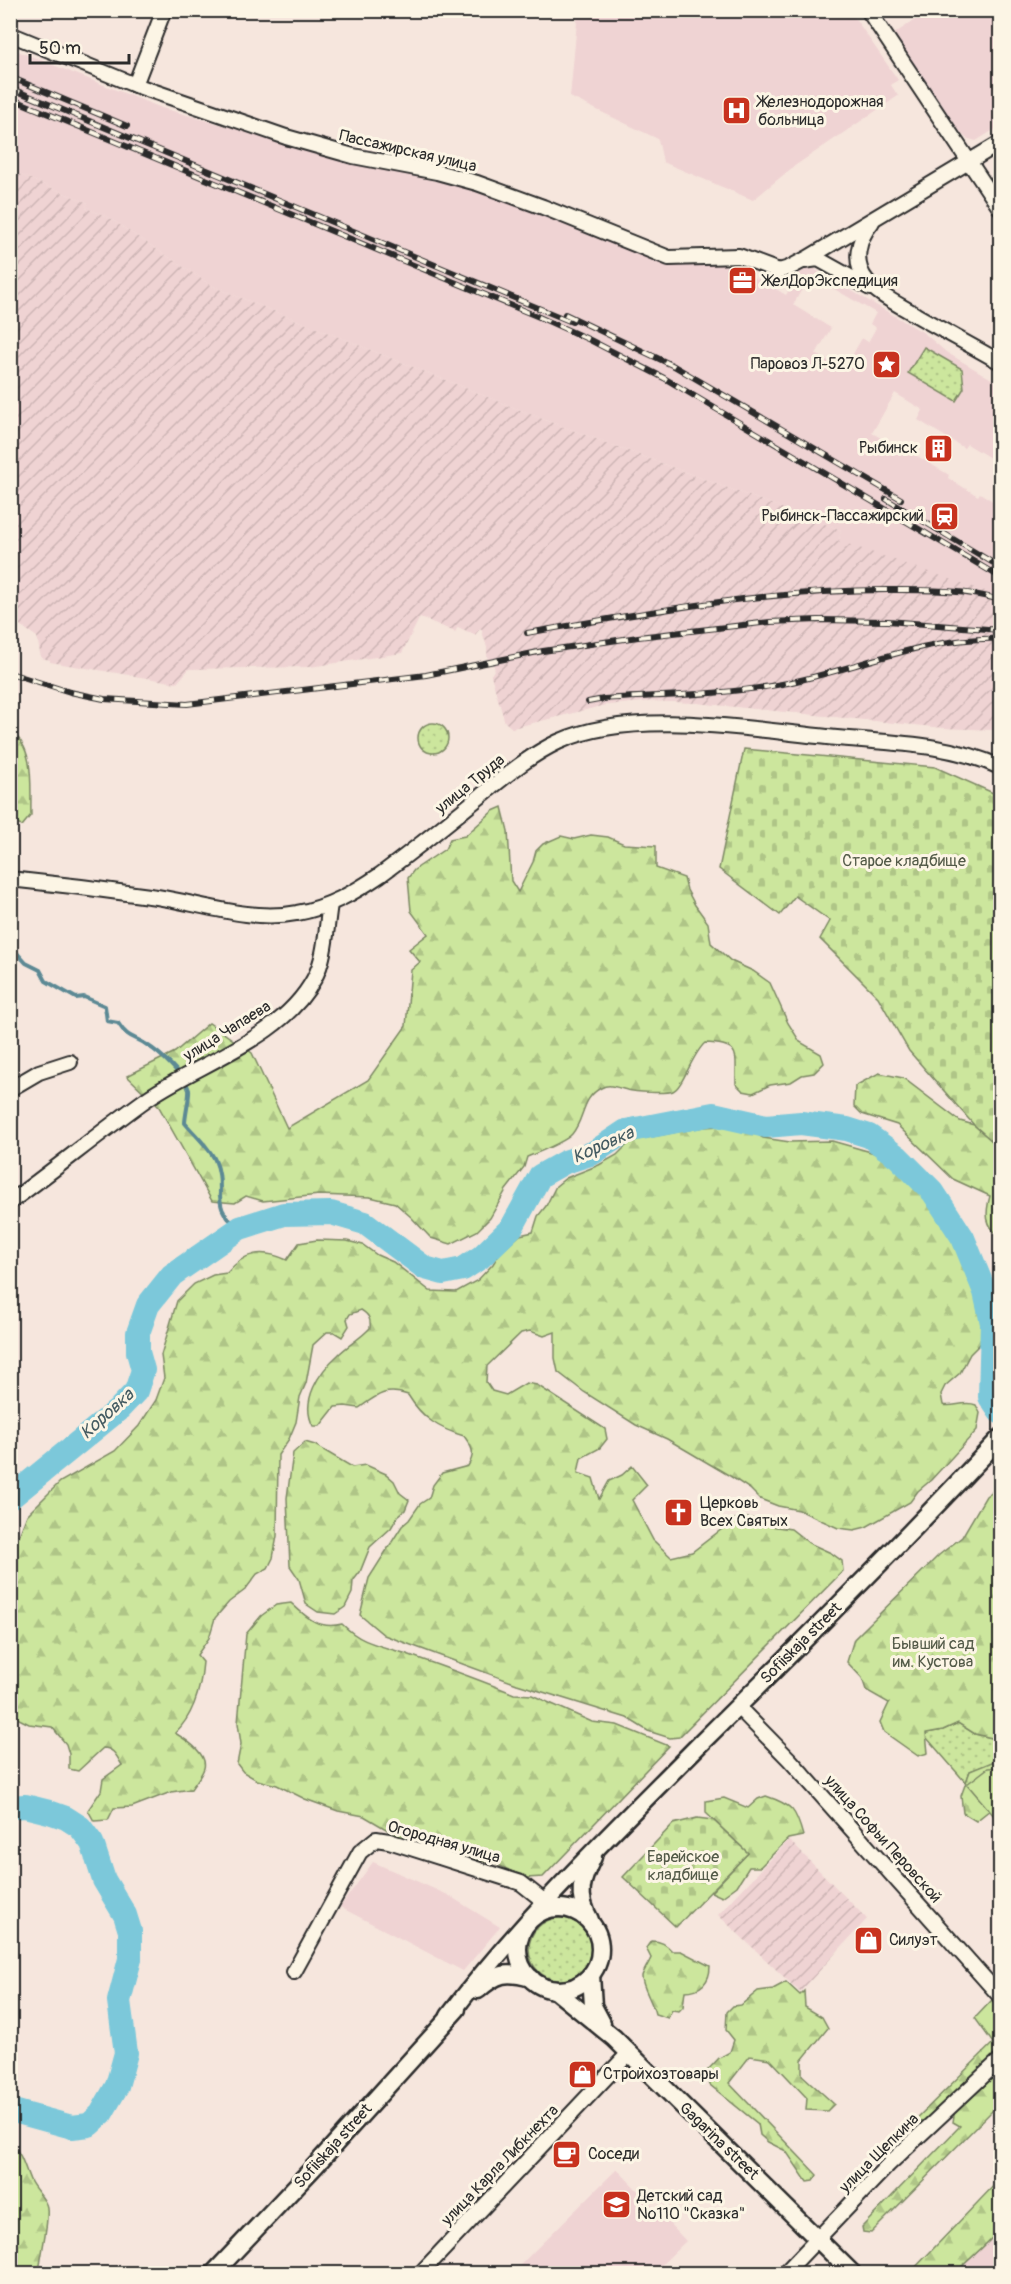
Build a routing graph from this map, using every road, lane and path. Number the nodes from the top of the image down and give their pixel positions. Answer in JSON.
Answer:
{"nodes":[{"id":1,"x":164,"y":10,"type":"edge"},
{"id":2,"x":868,"y":10,"type":"edge"},
{"id":3,"x":10,"y":34,"type":"edge"},
{"id":4,"x":135,"y":85,"type":"junction"},
{"id":5,"x":1000,"y":143,"type":"edge"},
{"id":6,"x":969,"y":160,"type":"junction"},
{"id":7,"x":1000,"y":208,"type":"edge"},
{"id":8,"x":876,"y":218,"type":"junction"},
{"id":9,"x":799,"y":262,"type":"junction"},
{"id":10,"x":889,"y":299,"type":"junction"},
{"id":11,"x":1000,"y":362,"type":"edge"},
{"id":12,"x":1000,"y":767,"type":"edge"},
{"id":13,"x":10,"y":879,"type":"edge"},
{"id":14,"x":330,"y":904,"type":"junction"},
{"id":15,"x":70,"y":1062,"type":"dead end"},
{"id":16,"x":10,"y":1089,"type":"edge"},
{"id":17,"x":10,"y":1202,"type":"edge"},
{"id":18,"x":997,"y":1442,"type":"edge"},
{"id":19,"x":738,"y":1707,"type":"junction"},
{"id":20,"x":599,"y":1845,"type":"junction"},
{"id":21,"x":545,"y":1902,"type":"junction"},
{"id":22,"x":590,"y":1921,"type":"junction"},
{"id":23,"x":526,"y":1923,"type":"junction"},
{"id":24,"x":294,"y":1972,"type":"dead end"},
{"id":25,"x":591,"y":1975,"type":"junction"},
{"id":26,"x":531,"y":1978,"type":"junction"},
{"id":27,"x":555,"y":1990,"type":"junction"},
{"id":28,"x":1000,"y":1996,"type":"edge"},
{"id":29,"x":449,"y":2016,"type":"junction"},
{"id":30,"x":614,"y":2038,"type":"junction"},
{"id":31,"x":629,"y":2053,"type":"junction"},
{"id":32,"x":1000,"y":2060,"type":"edge"},
{"id":33,"x":817,"y":2238,"type":"junction"},
{"id":34,"x":213,"y":2274,"type":"edge"},
{"id":35,"x":420,"y":2274,"type":"edge"},
{"id":36,"x":784,"y":2274,"type":"edge"},
{"id":37,"x":853,"y":2274,"type":"edge"}],
"edges":[{"from":1,"to":4,"type":"street"},
{"from":2,"to":6,"type":"street"},
{"from":3,"to":4,"type":"street","name":"Пассажирская улица"},
{"from":4,"to":9,"type":"street","name":"Пассажирская улица"},
{"from":5,"to":6,"type":"street"},
{"from":6,"to":7,"type":"street"},
{"from":6,"to":8,"type":"street"},
{"from":8,"to":9,"type":"street"},
{"from":8,"to":10,"type":"street"},
{"from":9,"to":10,"type":"street"},
{"from":10,"to":11,"type":"street"},
{"from":12,"to":14,"type":"street","name":"улица Труда"},
{"from":13,"to":14,"type":"street","name":"улица Труда"},
{"from":14,"to":17,"type":"street","name":"улица Чапаева"},
{"from":15,"to":16,"type":"street"},
{"from":18,"to":19,"type":"main road","name":"Sofiiskaja street"},
{"from":19,"to":20,"type":"main road","name":"Sofiiskaja street"},
{"from":19,"to":28,"type":"street","name":"улица Софьи Перовской"},
{"from":20,"to":21,"type":"main road","name":"Sofiiskaja street"},
{"from":20,"to":22,"type":"main road","name":"Sofiiskaja street"},
{"from":21,"to":23,"type":"main road","name":"Sofiiskaja street"},
{"from":21,"to":24,"type":"street","name":"Огородная улица"},
{"from":22,"to":23,"type":"main road"},
{"from":22,"to":25,"type":"main road"},
{"from":23,"to":26,"type":"main road"},
{"from":23,"to":29,"type":"main road","name":"Sofiiskaja street"},
{"from":25,"to":27,"type":"main road"},
{"from":25,"to":30,"type":"main road"},
{"from":26,"to":27,"type":"main road"},
{"from":26,"to":29,"type":"main road","name":"Sofiiskaja street"},
{"from":27,"to":30,"type":"main road","name":"Gagarina street"},
{"from":29,"to":34,"type":"main road","name":"Sofiiskaja street"},
{"from":30,"to":31,"type":"main road","name":"Gagarina street"},
{"from":31,"to":33,"type":"main road","name":"Gagarina street"},
{"from":31,"to":35,"type":"street","name":"улица Карла Либкнехта"},
{"from":32,"to":33,"type":"street","name":"улица Щепкина"},
{"from":33,"to":36,"type":"street","name":"улица Щепкина"},
{"from":33,"to":37,"type":"main road","name":"Gagarina street"}]}
